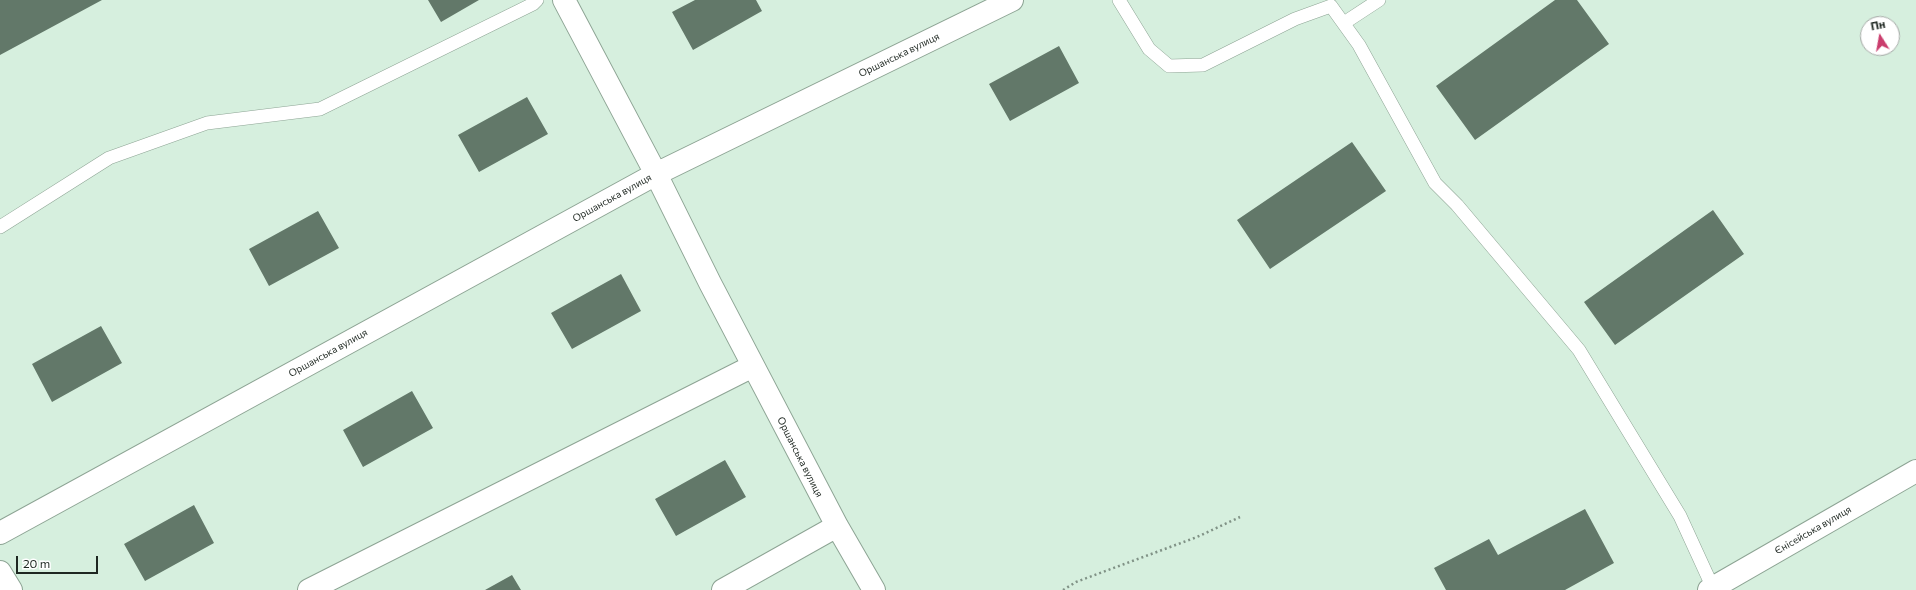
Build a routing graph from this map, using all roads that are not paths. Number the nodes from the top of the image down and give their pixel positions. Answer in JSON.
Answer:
{"nodes":[{"id":1,"x":537,"y":0,"type":"edge"},
{"id":2,"x":564,"y":0,"type":"edge"},
{"id":3,"x":1012,"y":0,"type":"edge"},
{"id":4,"x":1119,"y":0,"type":"edge"},
{"id":5,"x":1379,"y":0,"type":"edge"},
{"id":6,"x":1344,"y":23,"type":"junction"},
{"id":7,"x":656,"y":174,"type":"junction"},
{"id":8,"x":0,"y":227,"type":"edge"},
{"id":9,"x":753,"y":366,"type":"junction"},
{"id":10,"x":1916,"y":471,"type":"edge"},
{"id":11,"x":837,"y":526,"type":"junction"},
{"id":12,"x":0,"y":533,"type":"edge"},
{"id":13,"x":0,"y":572,"type":"edge"},
{"id":14,"x":1711,"y":589,"type":"edge"},
{"id":15,"x":11,"y":590,"type":"edge"},
{"id":16,"x":309,"y":590,"type":"edge"},
{"id":17,"x":723,"y":590,"type":"edge"},
{"id":18,"x":874,"y":590,"type":"edge"}],
"edges":[{"from":1,"to":8,"type":"lane"},
{"from":2,"to":7,"type":"street","name":"Оршанська вулиця"},
{"from":3,"to":7,"type":"street","name":"Оршанська вулиця"},
{"from":4,"to":6,"type":"lane"},
{"from":5,"to":6,"type":"lane"},
{"from":6,"to":14,"type":"lane"},
{"from":7,"to":9,"type":"street","name":"Оршанська вулиця"},
{"from":7,"to":12,"type":"street","name":"Оршанська вулиця"},
{"from":9,"to":11,"type":"street","name":"Оршанська вулиця"},
{"from":9,"to":16,"type":"street"},
{"from":10,"to":14,"type":"street","name":"Єнісейська вулиця"},
{"from":11,"to":17,"type":"street"},
{"from":11,"to":18,"type":"street","name":"Оршанська вулиця"},
{"from":13,"to":15,"type":"street"}]}
